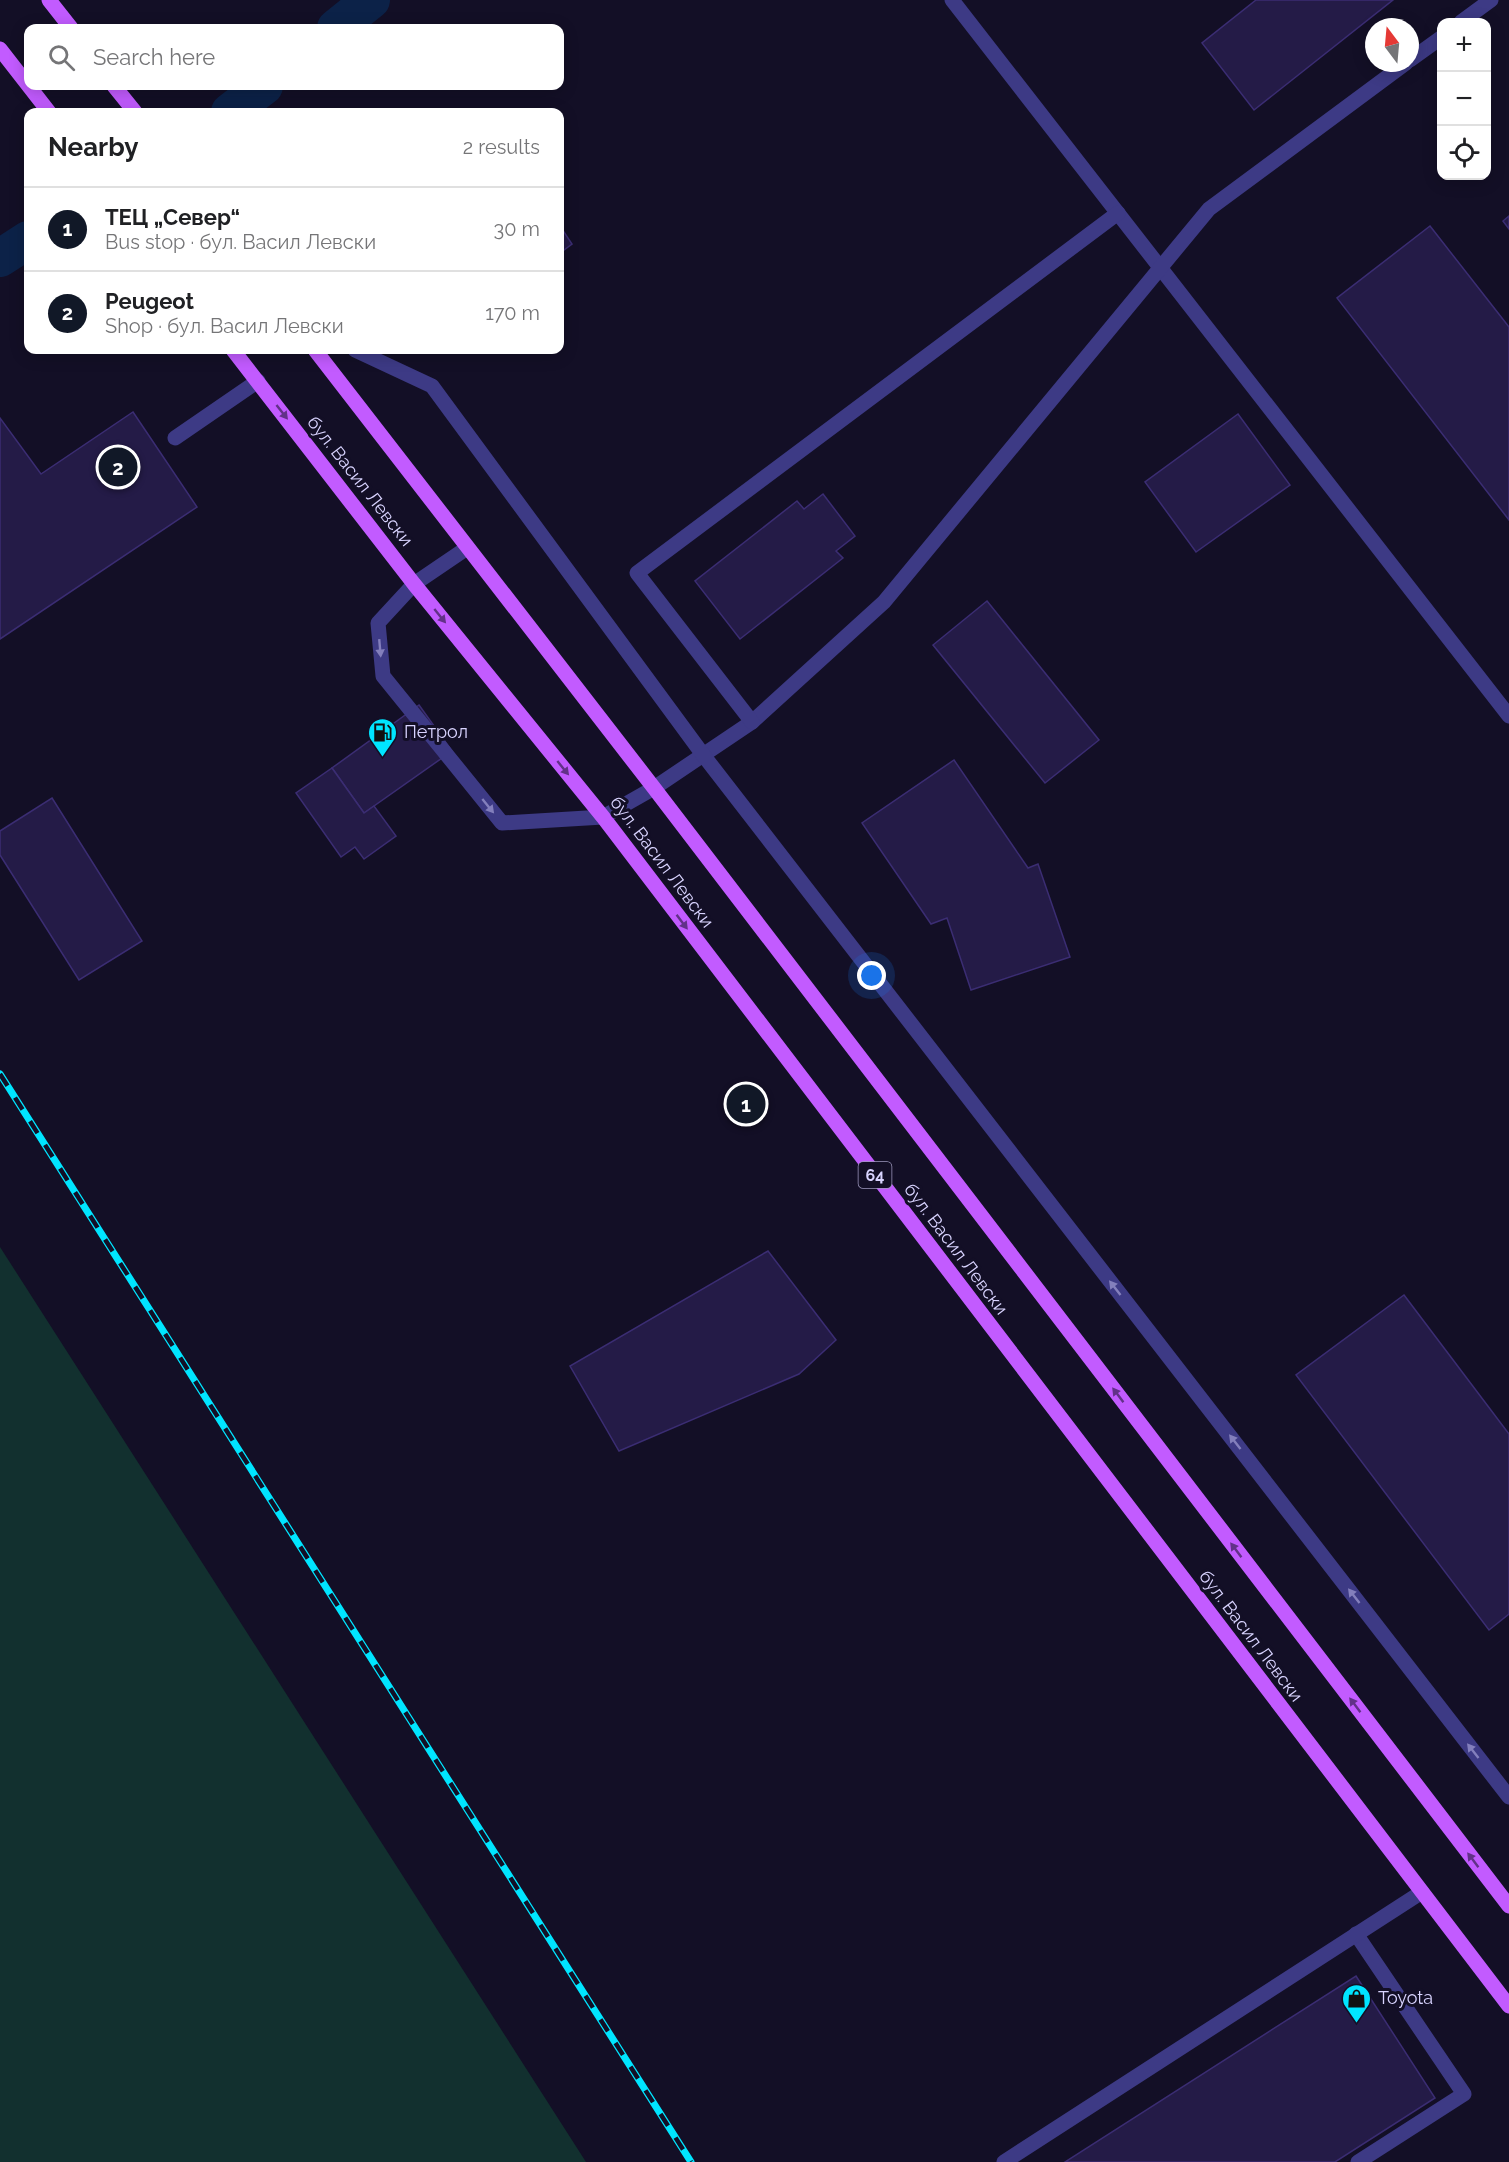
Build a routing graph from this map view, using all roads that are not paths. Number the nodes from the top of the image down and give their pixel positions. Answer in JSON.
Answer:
{"nodes":[{"id":1,"x":49,"y":0,"type":"edge"},
{"id":2,"x":952,"y":0,"type":"edge"},
{"id":3,"x":1491,"y":0,"type":"edge"},
{"id":4,"x":1466,"y":18,"type":"edge"},
{"id":5,"x":68,"y":24,"type":"edge"},
{"id":6,"x":1437,"y":41,"type":"edge"},
{"id":7,"x":0,"y":49,"type":"edge"},
{"id":8,"x":1419,"y":54,"type":"edge"},
{"id":9,"x":1394,"y":72,"type":"edge"},
{"id":10,"x":24,"y":80,"type":"edge"},
{"id":11,"x":32,"y":90,"type":"edge"},
{"id":12,"x":117,"y":90,"type":"edge"},
{"id":13,"x":46,"y":108,"type":"edge"},
{"id":14,"x":132,"y":108,"type":"edge"},
{"id":15,"x":1118,"y":213,"type":"junction"},
{"id":16,"x":1161,"y":268,"type":"junction"},
{"id":17,"x":236,"y":354,"type":"edge"},
{"id":18,"x":318,"y":354,"type":"edge"},
{"id":19,"x":364,"y":354,"type":"edge"},
{"id":20,"x":258,"y":381,"type":"junction"},
{"id":21,"x":175,"y":438,"type":"dead end"},
{"id":22,"x":467,"y":548,"type":"junction"},
{"id":23,"x":414,"y":584,"type":"junction"},
{"id":24,"x":1509,"y":716,"type":"edge"},
{"id":25,"x":752,"y":722,"type":"junction"},
{"id":26,"x":704,"y":756,"type":"junction"},
{"id":27,"x":654,"y":788,"type":"junction"},
{"id":28,"x":603,"y":817,"type":"junction"},
{"id":29,"x":1509,"y":1797,"type":"edge"},
{"id":30,"x":1422,"y":1892,"type":"junction"},
{"id":31,"x":1509,"y":1906,"type":"edge"},
{"id":32,"x":1356,"y":1934,"type":"junction"},
{"id":33,"x":1509,"y":2006,"type":"edge"},
{"id":34,"x":1004,"y":2162,"type":"edge"},
{"id":35,"x":1358,"y":2162,"type":"edge"}],
"edges":[{"from":1,"to":5,"type":"main road"},
{"from":2,"to":15,"type":"street"},
{"from":3,"to":4,"type":"street"},
{"from":6,"to":8,"type":"street"},
{"from":7,"to":10,"type":"main road"},
{"from":9,"to":16,"type":"street"},
{"from":11,"to":13,"type":"main road"},
{"from":12,"to":14,"type":"main road"},
{"from":15,"to":16,"type":"street"},
{"from":15,"to":25,"type":"street"},
{"from":16,"to":24,"type":"street"},
{"from":16,"to":25,"type":"street"},
{"from":17,"to":20,"type":"main road","name":"бул. Васил Левски","number":"64"},
{"from":18,"to":22,"type":"main road"},
{"from":19,"to":26,"type":"street"},
{"from":20,"to":21,"type":"street"},
{"from":20,"to":23,"type":"main road","name":"бул. Васил Левски","number":"64","one_way":true},
{"from":22,"to":23,"type":"street"},
{"from":22,"to":27,"type":"main road"},
{"from":23,"to":28,"type":"main road","name":"бул. Васил Левски","number":"64","one_way":true},
{"from":23,"to":28,"type":"street","one_way":true},
{"from":25,"to":26,"type":"street"},
{"from":26,"to":27,"type":"street"},
{"from":29,"to":26,"type":"street","one_way":true},
{"from":27,"to":28,"type":"street"},
{"from":31,"to":27,"type":"main road","one_way":true},
{"from":28,"to":30,"type":"main road","name":"бул. Васил Левски","number":"64","one_way":true},
{"from":30,"to":32,"type":"street"},
{"from":30,"to":33,"type":"main road","name":"бул. Васил Левски","number":"64"},
{"from":32,"to":34,"type":"street"},
{"from":32,"to":35,"type":"street"}]}
